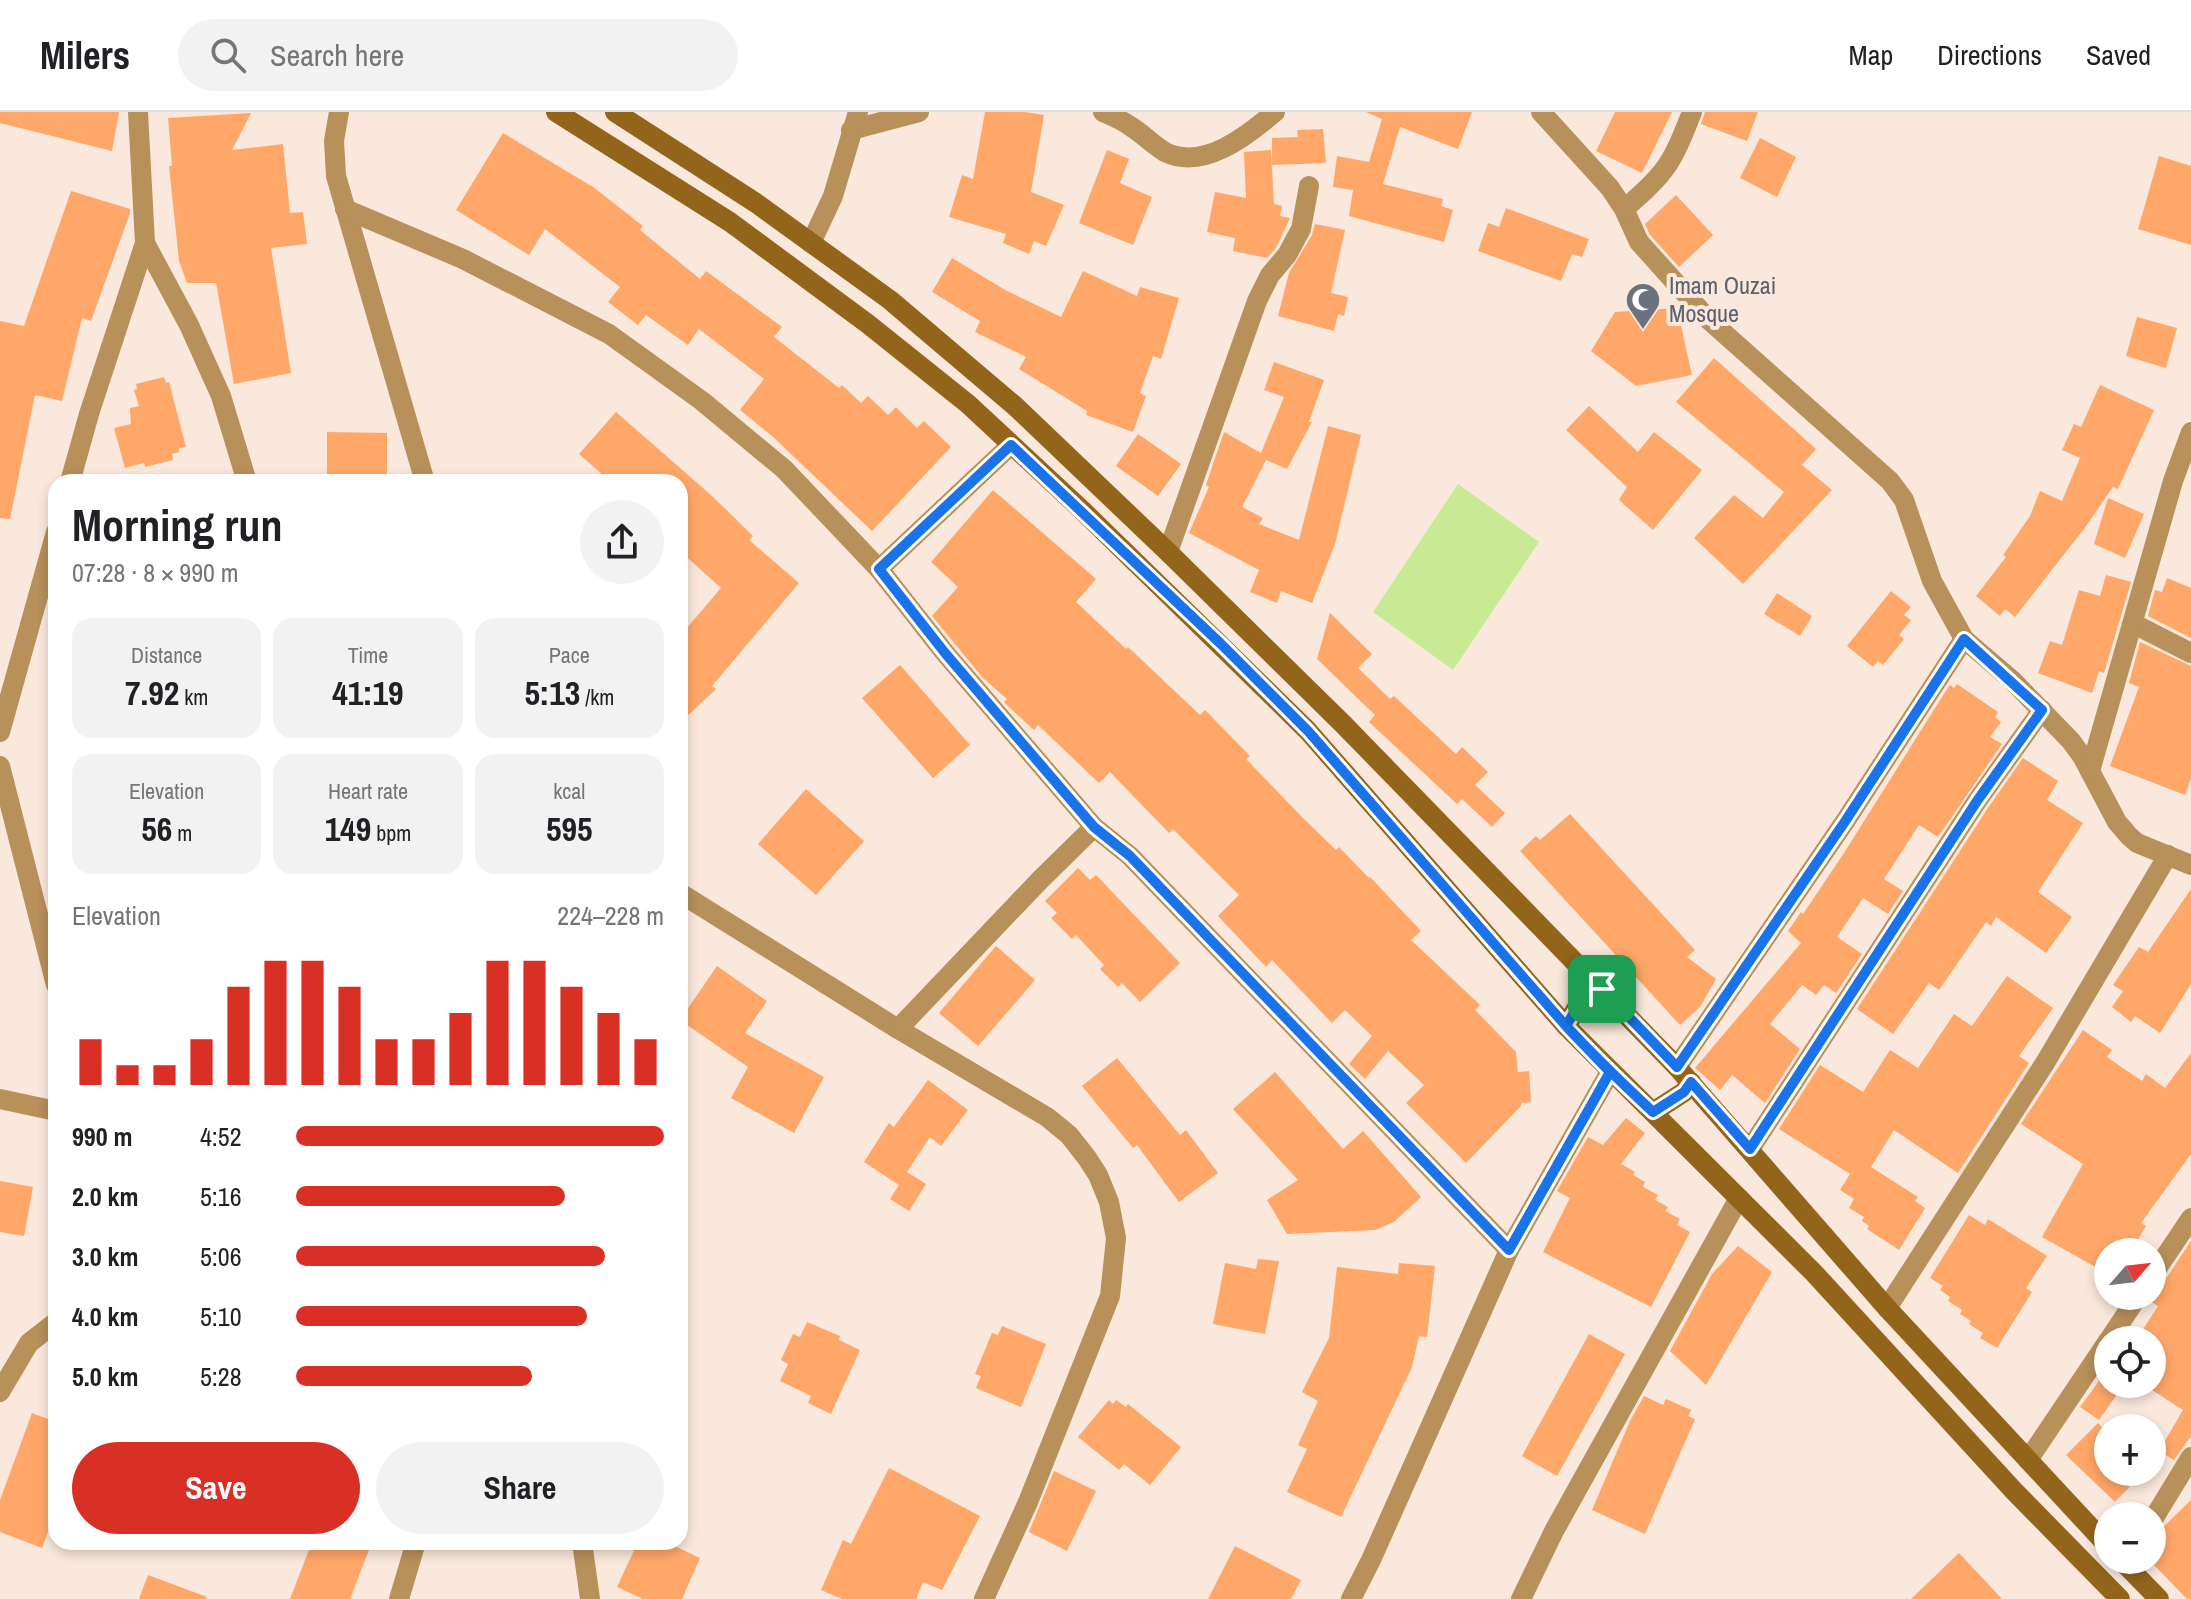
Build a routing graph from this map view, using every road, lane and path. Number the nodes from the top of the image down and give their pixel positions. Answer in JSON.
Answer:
{"nodes":[{"id":1,"x":138,"y":112,"type":"edge"},
{"id":2,"x":339,"y":112,"type":"edge"},
{"id":3,"x":556,"y":112,"type":"edge"},
{"id":4,"x":836,"y":112,"type":"edge"},
{"id":5,"x":919,"y":112,"type":"edge"},
{"id":6,"x":1103,"y":112,"type":"edge"},
{"id":7,"x":1275,"y":112,"type":"edge"},
{"id":8,"x":1541,"y":112,"type":"edge"},
{"id":9,"x":1692,"y":112,"type":"edge"},
{"id":10,"x":618,"y":113,"type":"edge"},
{"id":11,"x":855,"y":121,"type":"edge"},
{"id":12,"x":1309,"y":186,"type":"dead end"},
{"id":13,"x":345,"y":209,"type":"junction"},
{"id":14,"x":1624,"y":209,"type":"junction"},
{"id":15,"x":145,"y":243,"type":"junction"},
{"id":16,"x":811,"y":243,"type":"junction"},
{"id":17,"x":2191,"y":432,"type":"edge"},
{"id":18,"x":1011,"y":445,"type":"junction"},
{"id":19,"x":72,"y":474,"type":"edge"},
{"id":20,"x":245,"y":474,"type":"edge"},
{"id":21,"x":423,"y":474,"type":"edge"},
{"id":22,"x":1168,"y":552,"type":"junction"},
{"id":23,"x":48,"y":561,"type":"edge"},
{"id":24,"x":879,"y":569,"type":"junction"},
{"id":25,"x":2134,"y":624,"type":"junction"},
{"id":26,"x":1964,"y":639,"type":"junction"},
{"id":27,"x":2191,"y":653,"type":"edge"},
{"id":28,"x":2042,"y":710,"type":"junction"},
{"id":29,"x":0,"y":732,"type":"edge"},
{"id":30,"x":0,"y":766,"type":"edge"},
{"id":31,"x":2090,"y":771,"type":"junction"},
{"id":32,"x":1094,"y":827,"type":"junction"},
{"id":33,"x":2168,"y":855,"type":"junction"},
{"id":34,"x":2191,"y":865,"type":"edge"},
{"id":35,"x":688,"y":898,"type":"edge"},
{"id":36,"x":48,"y":954,"type":"edge"},
{"id":37,"x":1602,"y":989,"type":"junction"},
{"id":38,"x":1566,"y":1026,"type":"junction"},
{"id":39,"x":898,"y":1029,"type":"junction"},
{"id":40,"x":1610,"y":1072,"type":"junction"},
{"id":41,"x":1684,"y":1074,"type":"junction"},
{"id":42,"x":0,"y":1099,"type":"edge"},
{"id":43,"x":48,"y":1109,"type":"edge"},
{"id":44,"x":1653,"y":1112,"type":"junction"},
{"id":45,"x":1750,"y":1149,"type":"junction"},
{"id":46,"x":1739,"y":1198,"type":"junction"},
{"id":47,"x":2191,"y":1218,"type":"edge"},
{"id":48,"x":1509,"y":1250,"type":"junction"},
{"id":49,"x":2166,"y":1255,"type":"edge"},
{"id":50,"x":1887,"y":1308,"type":"junction"},
{"id":51,"x":48,"y":1328,"type":"edge"},
{"id":52,"x":2094,"y":1362,"type":"edge"},
{"id":53,"x":0,"y":1392,"type":"edge"},
{"id":54,"x":2191,"y":1457,"type":"edge"},
{"id":55,"x":2028,"y":1460,"type":"junction"},
{"id":56,"x":2164,"y":1502,"type":"edge"},
{"id":57,"x":2094,"y":1531,"type":"edge"},
{"id":58,"x":414,"y":1550,"type":"edge"},
{"id":59,"x":583,"y":1550,"type":"edge"},
{"id":60,"x":2136,"y":1574,"type":"edge"},
{"id":61,"x":399,"y":1599,"type":"edge"},
{"id":62,"x":590,"y":1599,"type":"edge"},
{"id":63,"x":984,"y":1599,"type":"edge"},
{"id":64,"x":1351,"y":1599,"type":"edge"},
{"id":65,"x":1521,"y":1599,"type":"edge"},
{"id":66,"x":2120,"y":1599,"type":"edge"},
{"id":67,"x":2159,"y":1599,"type":"edge"}],
"edges":[{"from":1,"to":15,"type":"street"},
{"from":2,"to":13,"type":"street"},
{"from":3,"to":18,"type":"main road"},
{"from":4,"to":11,"type":"street"},
{"from":5,"to":11,"type":"street"},
{"from":6,"to":7,"type":"street"},
{"from":8,"to":14,"type":"street"},
{"from":9,"to":14,"type":"street"},
{"from":10,"to":16,"type":"main road"},
{"from":11,"to":16,"type":"street"},
{"from":12,"to":22,"type":"street"},
{"from":13,"to":21,"type":"street"},
{"from":13,"to":24,"type":"street"},
{"from":14,"to":26,"type":"street"},
{"from":15,"to":19,"type":"street"},
{"from":15,"to":20,"type":"street"},
{"from":16,"to":22,"type":"main road"},
{"from":17,"to":25,"type":"street"},
{"from":18,"to":24,"type":"street"},
{"from":18,"to":38,"type":"main road"},
{"from":22,"to":37,"type":"main road"},
{"from":23,"to":29,"type":"street"},
{"from":24,"to":32,"type":"street"},
{"from":25,"to":27,"type":"street"},
{"from":25,"to":31,"type":"street"},
{"from":26,"to":28,"type":"street"},
{"from":26,"to":41,"type":"street"},
{"from":28,"to":31,"type":"street"},
{"from":28,"to":45,"type":"street"},
{"from":30,"to":36,"type":"street"},
{"from":31,"to":33,"type":"street"},
{"from":32,"to":39,"type":"street"},
{"from":32,"to":48,"type":"street"},
{"from":33,"to":34,"type":"street"},
{"from":33,"to":50,"type":"street"},
{"from":35,"to":39,"type":"street"},
{"from":37,"to":38,"type":"main road"},
{"from":37,"to":41,"type":"main road"},
{"from":38,"to":40,"type":"main road"},
{"from":39,"to":63,"type":"street"},
{"from":40,"to":44,"type":"main road"},
{"from":40,"to":48,"type":"street"},
{"from":41,"to":44,"type":"main road"},
{"from":41,"to":45,"type":"main road"},
{"from":42,"to":43,"type":"street"},
{"from":44,"to":46,"type":"main road"},
{"from":45,"to":50,"type":"main road"},
{"from":46,"to":65,"type":"street"},
{"from":46,"to":66,"type":"main road"},
{"from":47,"to":49,"type":"street"},
{"from":48,"to":64,"type":"street"},
{"from":50,"to":55,"type":"main road"},
{"from":51,"to":53,"type":"street"},
{"from":52,"to":55,"type":"street"},
{"from":54,"to":56,"type":"street"},
{"from":55,"to":57,"type":"main road"},
{"from":58,"to":61,"type":"street"},
{"from":59,"to":62,"type":"street"},
{"from":60,"to":67,"type":"main road"}]}
